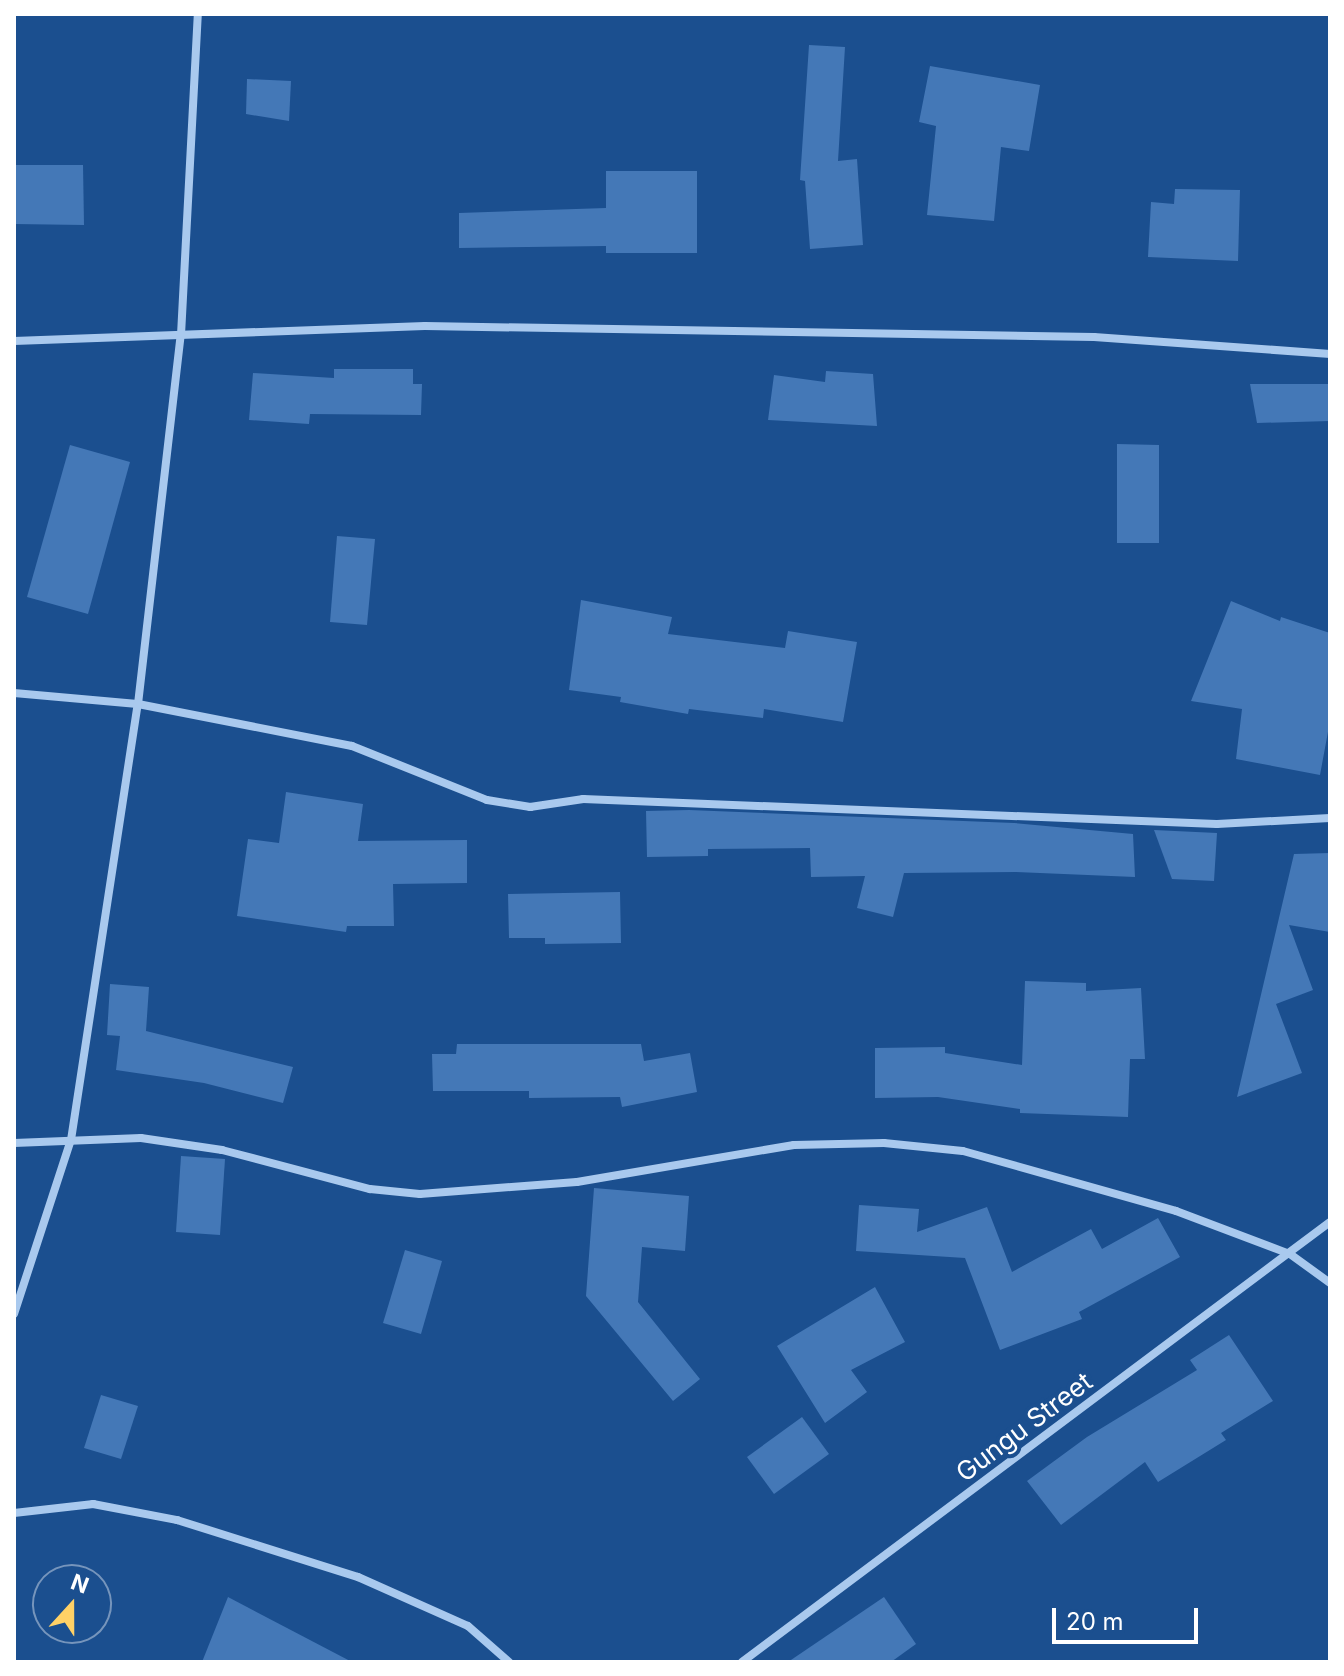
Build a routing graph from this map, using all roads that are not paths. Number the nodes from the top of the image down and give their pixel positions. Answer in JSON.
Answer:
{"nodes":[{"id":1,"x":198,"y":14,"type":"edge"},
{"id":2,"x":181,"y":335,"type":"junction"},
{"id":3,"x":14,"y":341,"type":"edge"},
{"id":4,"x":1330,"y":354,"type":"edge"},
{"id":5,"x":14,"y":693,"type":"edge"},
{"id":6,"x":138,"y":704,"type":"junction"},
{"id":7,"x":1330,"y":818,"type":"edge"},
{"id":8,"x":71,"y":1140,"type":"junction"},
{"id":9,"x":14,"y":1143,"type":"edge"},
{"id":10,"x":1330,"y":1222,"type":"edge"},
{"id":11,"x":1290,"y":1254,"type":"junction"},
{"id":12,"x":1330,"y":1283,"type":"edge"},
{"id":13,"x":14,"y":1314,"type":"edge"},
{"id":14,"x":14,"y":1513,"type":"edge"},
{"id":15,"x":509,"y":1662,"type":"edge"},
{"id":16,"x":742,"y":1662,"type":"edge"}],
"edges":[{"from":1,"to":2,"type":"street"},
{"from":2,"to":3,"type":"street"},
{"from":2,"to":4,"type":"street"},
{"from":2,"to":6,"type":"street"},
{"from":5,"to":6,"type":"street"},
{"from":6,"to":7,"type":"street"},
{"from":6,"to":8,"type":"street"},
{"from":8,"to":9,"type":"street"},
{"from":8,"to":11,"type":"street"},
{"from":8,"to":13,"type":"street"},
{"from":10,"to":11,"type":"street","name":"Gungu Street"},
{"from":11,"to":12,"type":"street"},
{"from":11,"to":16,"type":"street","name":"Gungu Street"},
{"from":14,"to":15,"type":"street"}]}
